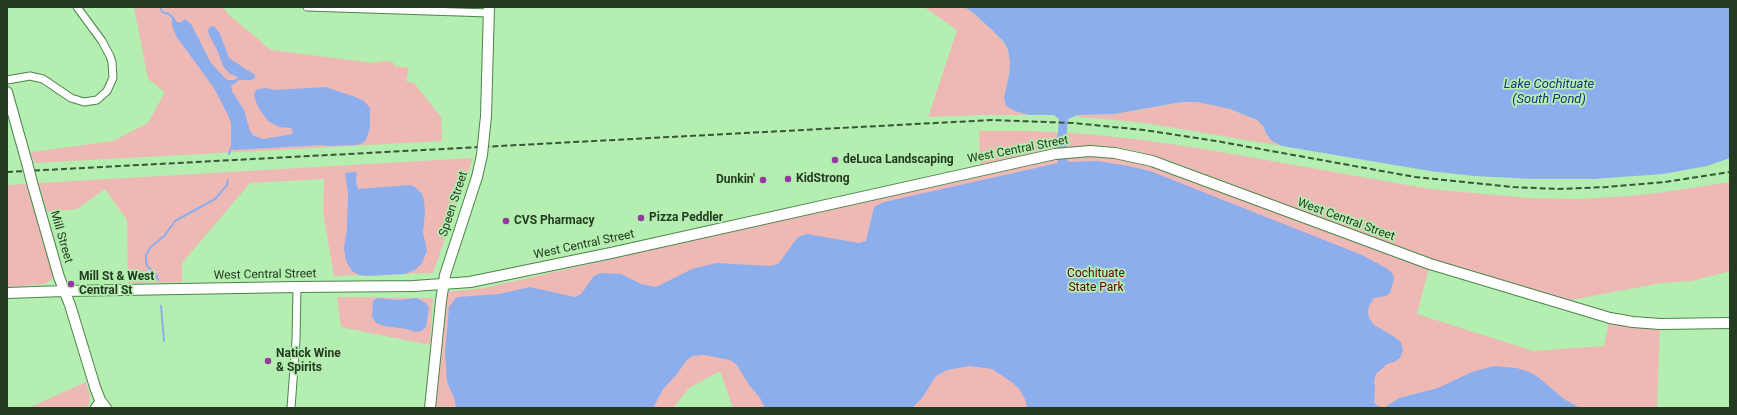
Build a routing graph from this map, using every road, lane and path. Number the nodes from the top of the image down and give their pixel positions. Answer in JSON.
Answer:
{"nodes":[{"id":1,"x":77,"y":7,"type":"edge"},
{"id":2,"x":307,"y":7,"type":"edge"},
{"id":3,"x":489,"y":10,"type":"edge"},
{"id":4,"x":7,"y":80,"type":"edge"},
{"id":5,"x":7,"y":92,"type":"edge"},
{"id":6,"x":443,"y":285,"type":"junction"},
{"id":7,"x":297,"y":287,"type":"junction"},
{"id":8,"x":64,"y":291,"type":"junction"},
{"id":9,"x":7,"y":293,"type":"edge"},
{"id":10,"x":1730,"y":323,"type":"edge"},
{"id":11,"x":100,"y":405,"type":"edge"},
{"id":12,"x":291,"y":408,"type":"edge"},
{"id":13,"x":430,"y":408,"type":"edge"}],
"edges":[{"from":1,"to":4,"type":"street"},
{"from":2,"to":3,"type":"street"},
{"from":3,"to":6,"type":"main road","name":"Speen Street","bridge":true},
{"from":5,"to":8,"type":"main road","name":"Mill Street","bridge":true},
{"from":6,"to":7,"type":"main road","name":"West Central Street"},
{"from":6,"to":10,"type":"main road","name":"West Central Street"},
{"from":6,"to":13,"type":"main road","name":"Speen Street"},
{"from":7,"to":8,"type":"main road","name":"West Central Street"},
{"from":7,"to":12,"type":"street"},
{"from":8,"to":9,"type":"main road","name":"West Central Street"},
{"from":8,"to":11,"type":"main road","name":"Mill Street"}]}
